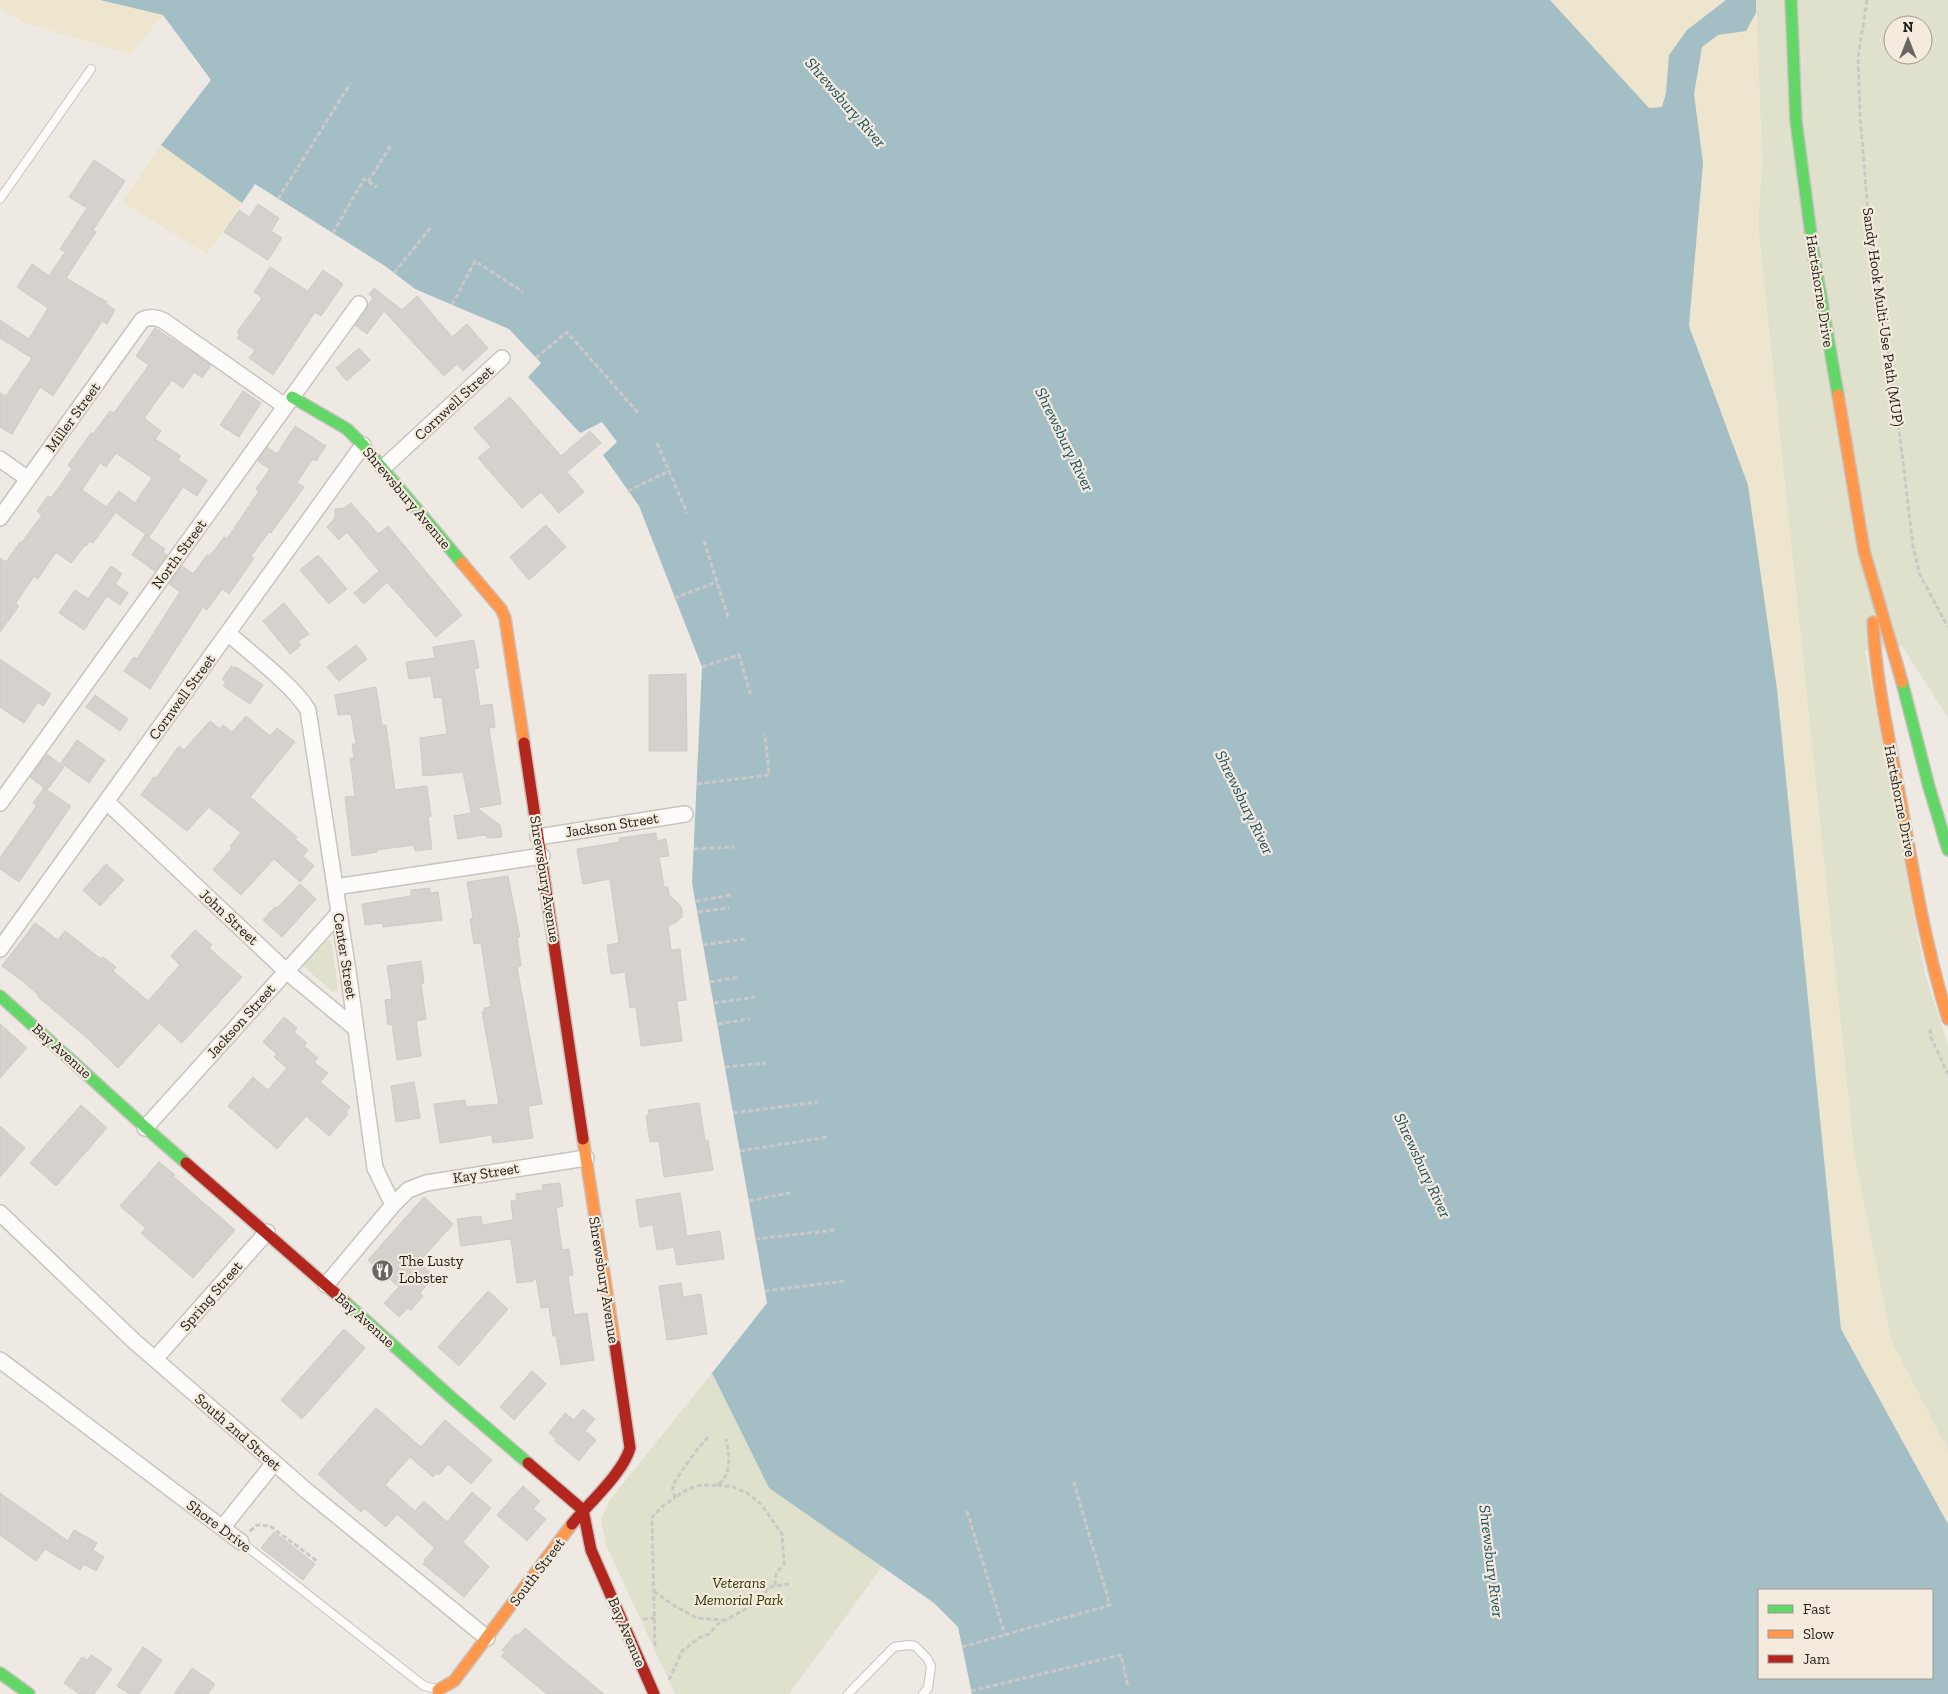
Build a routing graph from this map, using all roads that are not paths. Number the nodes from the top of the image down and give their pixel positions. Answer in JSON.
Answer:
{"nodes":[{"id":1,"x":1791,"y":0,"type":"edge"},
{"id":2,"x":91,"y":69,"type":"dead end"},
{"id":3,"x":0,"y":198,"type":"edge"},
{"id":4,"x":359,"y":304,"type":"dead end"},
{"id":5,"x":147,"y":318,"type":"joint"},
{"id":6,"x":502,"y":358,"type":"dead end"},
{"id":7,"x":289,"y":402,"type":"junction"},
{"id":8,"x":363,"y":445,"type":"junction"},
{"id":9,"x":0,"y":459,"type":"edge"},
{"id":10,"x":383,"y":468,"type":"junction"},
{"id":11,"x":28,"y":479,"type":"junction"},
{"id":12,"x":0,"y":518,"type":"edge"},
{"id":13,"x":1870,"y":580,"type":"junction"},
{"id":14,"x":228,"y":633,"type":"junction"},
{"id":15,"x":107,"y":802,"type":"junction"},
{"id":16,"x":0,"y":803,"type":"edge"},
{"id":17,"x":685,"y":814,"type":"dead end"},
{"id":18,"x":1939,"y":824,"type":"junction"},
{"id":19,"x":538,"y":837,"type":"junction"},
{"id":20,"x":1948,"y":838,"type":"edge"},
{"id":21,"x":1948,"y":843,"type":"edge"},
{"id":22,"x":1947,"y":854,"type":"edge"},
{"id":23,"x":542,"y":856,"type":"junction"},
{"id":24,"x":335,"y":887,"type":"junction"},
{"id":25,"x":338,"y":914,"type":"junction"},
{"id":26,"x":0,"y":949,"type":"edge"},
{"id":27,"x":286,"y":971,"type":"junction"},
{"id":28,"x":0,"y":996,"type":"edge"},
{"id":29,"x":1947,"y":1011,"type":"edge"},
{"id":30,"x":355,"y":1028,"type":"junction"},
{"id":31,"x":145,"y":1128,"type":"junction"},
{"id":32,"x":586,"y":1158,"type":"junction"},
{"id":33,"x":393,"y":1205,"type":"junction"},
{"id":34,"x":0,"y":1213,"type":"edge"},
{"id":35,"x":267,"y":1232,"type":"junction"},
{"id":36,"x":326,"y":1285,"type":"junction"},
{"id":37,"x":155,"y":1359,"type":"junction"},
{"id":38,"x":0,"y":1360,"type":"edge"},
{"id":39,"x":630,"y":1448,"type":"joint"},
{"id":40,"x":274,"y":1462,"type":"junction"},
{"id":41,"x":583,"y":1510,"type":"junction"},
{"id":42,"x":222,"y":1528,"type":"junction"},
{"id":43,"x":244,"y":1539,"type":"joint"},
{"id":44,"x":487,"y":1638,"type":"junction"},
{"id":45,"x":0,"y":1673,"type":"edge"},
{"id":46,"x":444,"y":1690,"type":"edge"},
{"id":47,"x":29,"y":1694,"type":"edge"},
{"id":48,"x":654,"y":1694,"type":"edge"},
{"id":49,"x":848,"y":1694,"type":"edge"},
{"id":50,"x":923,"y":1694,"type":"edge"}],
"edges":[{"from":1,"to":13,"type":"main road","name":"Hartshorne Drive"},
{"from":2,"to":3,"type":"lane"},
{"from":4,"to":7,"type":"street","name":"North Street"},
{"from":5,"to":7,"type":"street","name":"Shrewsbury Avenue"},
{"from":5,"to":11,"type":"street","name":"Miller Street"},
{"from":6,"to":10,"type":"street","name":"Cornwell Street"},
{"from":7,"to":8,"type":"main road","name":"Shrewsbury Avenue"},
{"from":7,"to":16,"type":"street","name":"North Street"},
{"from":8,"to":10,"type":"main road","name":"Shrewsbury Avenue"},
{"from":8,"to":14,"type":"street","name":"Cornwell Street"},
{"from":9,"to":11,"type":"street"},
{"from":10,"to":19,"type":"main road","name":"Shrewsbury Avenue"},
{"from":11,"to":12,"type":"street","name":"Miller Street"},
{"from":13,"to":18,"type":"main road","name":"Hartshorne Drive"},
{"from":13,"to":29,"type":"main road","name":"Hartshorne Drive"},
{"from":14,"to":15,"type":"street","name":"Cornwell Street"},
{"from":14,"to":24,"type":"street","name":"Center Street"},
{"from":15,"to":26,"type":"street","name":"Cornwell Street"},
{"from":15,"to":27,"type":"street","name":"John Street"},
{"from":17,"to":19,"type":"street","name":"Jackson Street"},
{"from":18,"to":20,"type":"main road"},
{"from":18,"to":21,"type":"main road"},
{"from":18,"to":22,"type":"main road","name":"Hartshorne Drive"},
{"from":19,"to":23,"type":"main road","name":"Shrewsbury Avenue"},
{"from":23,"to":24,"type":"street"},
{"from":23,"to":32,"type":"main road","name":"Shrewsbury Avenue"},
{"from":24,"to":25,"type":"street","name":"Center Street"},
{"from":25,"to":27,"type":"street","name":"Jackson Street"},
{"from":25,"to":30,"type":"street","name":"Center Street"},
{"from":27,"to":30,"type":"street","name":"John Street"},
{"from":27,"to":31,"type":"street","name":"Jackson Street"},
{"from":28,"to":31,"type":"main road","name":"Bay Avenue"},
{"from":30,"to":33,"type":"street","name":"Center Street"},
{"from":31,"to":35,"type":"main road","name":"Bay Avenue"},
{"from":32,"to":33,"type":"street","name":"Kay Street"},
{"from":32,"to":39,"type":"main road","name":"Shrewsbury Avenue"},
{"from":33,"to":36,"type":"street"},
{"from":34,"to":37,"type":"street","name":"South 2nd Street"},
{"from":35,"to":36,"type":"main road","name":"Bay Avenue"},
{"from":35,"to":37,"type":"street","name":"Spring Street"},
{"from":36,"to":41,"type":"main road","name":"Bay Avenue"},
{"from":37,"to":40,"type":"street","name":"South 2nd Street"},
{"from":38,"to":42,"type":"street","name":"Shore Drive"},
{"from":39,"to":41,"type":"main road","name":"South Street"},
{"from":40,"to":42,"type":"street"},
{"from":40,"to":44,"type":"street","name":"South 2nd Street"},
{"from":41,"to":44,"type":"main road","name":"South Street"},
{"from":41,"to":48,"type":"main road","name":"Bay Avenue"},
{"from":42,"to":43,"type":"street","name":"Shore Drive"},
{"from":43,"to":46,"type":"lane","name":"Shore Drive"},
{"from":44,"to":46,"type":"main road","name":"South Street"},
{"from":45,"to":47,"type":"main road"},
{"from":49,"to":50,"type":"lane"}]}
